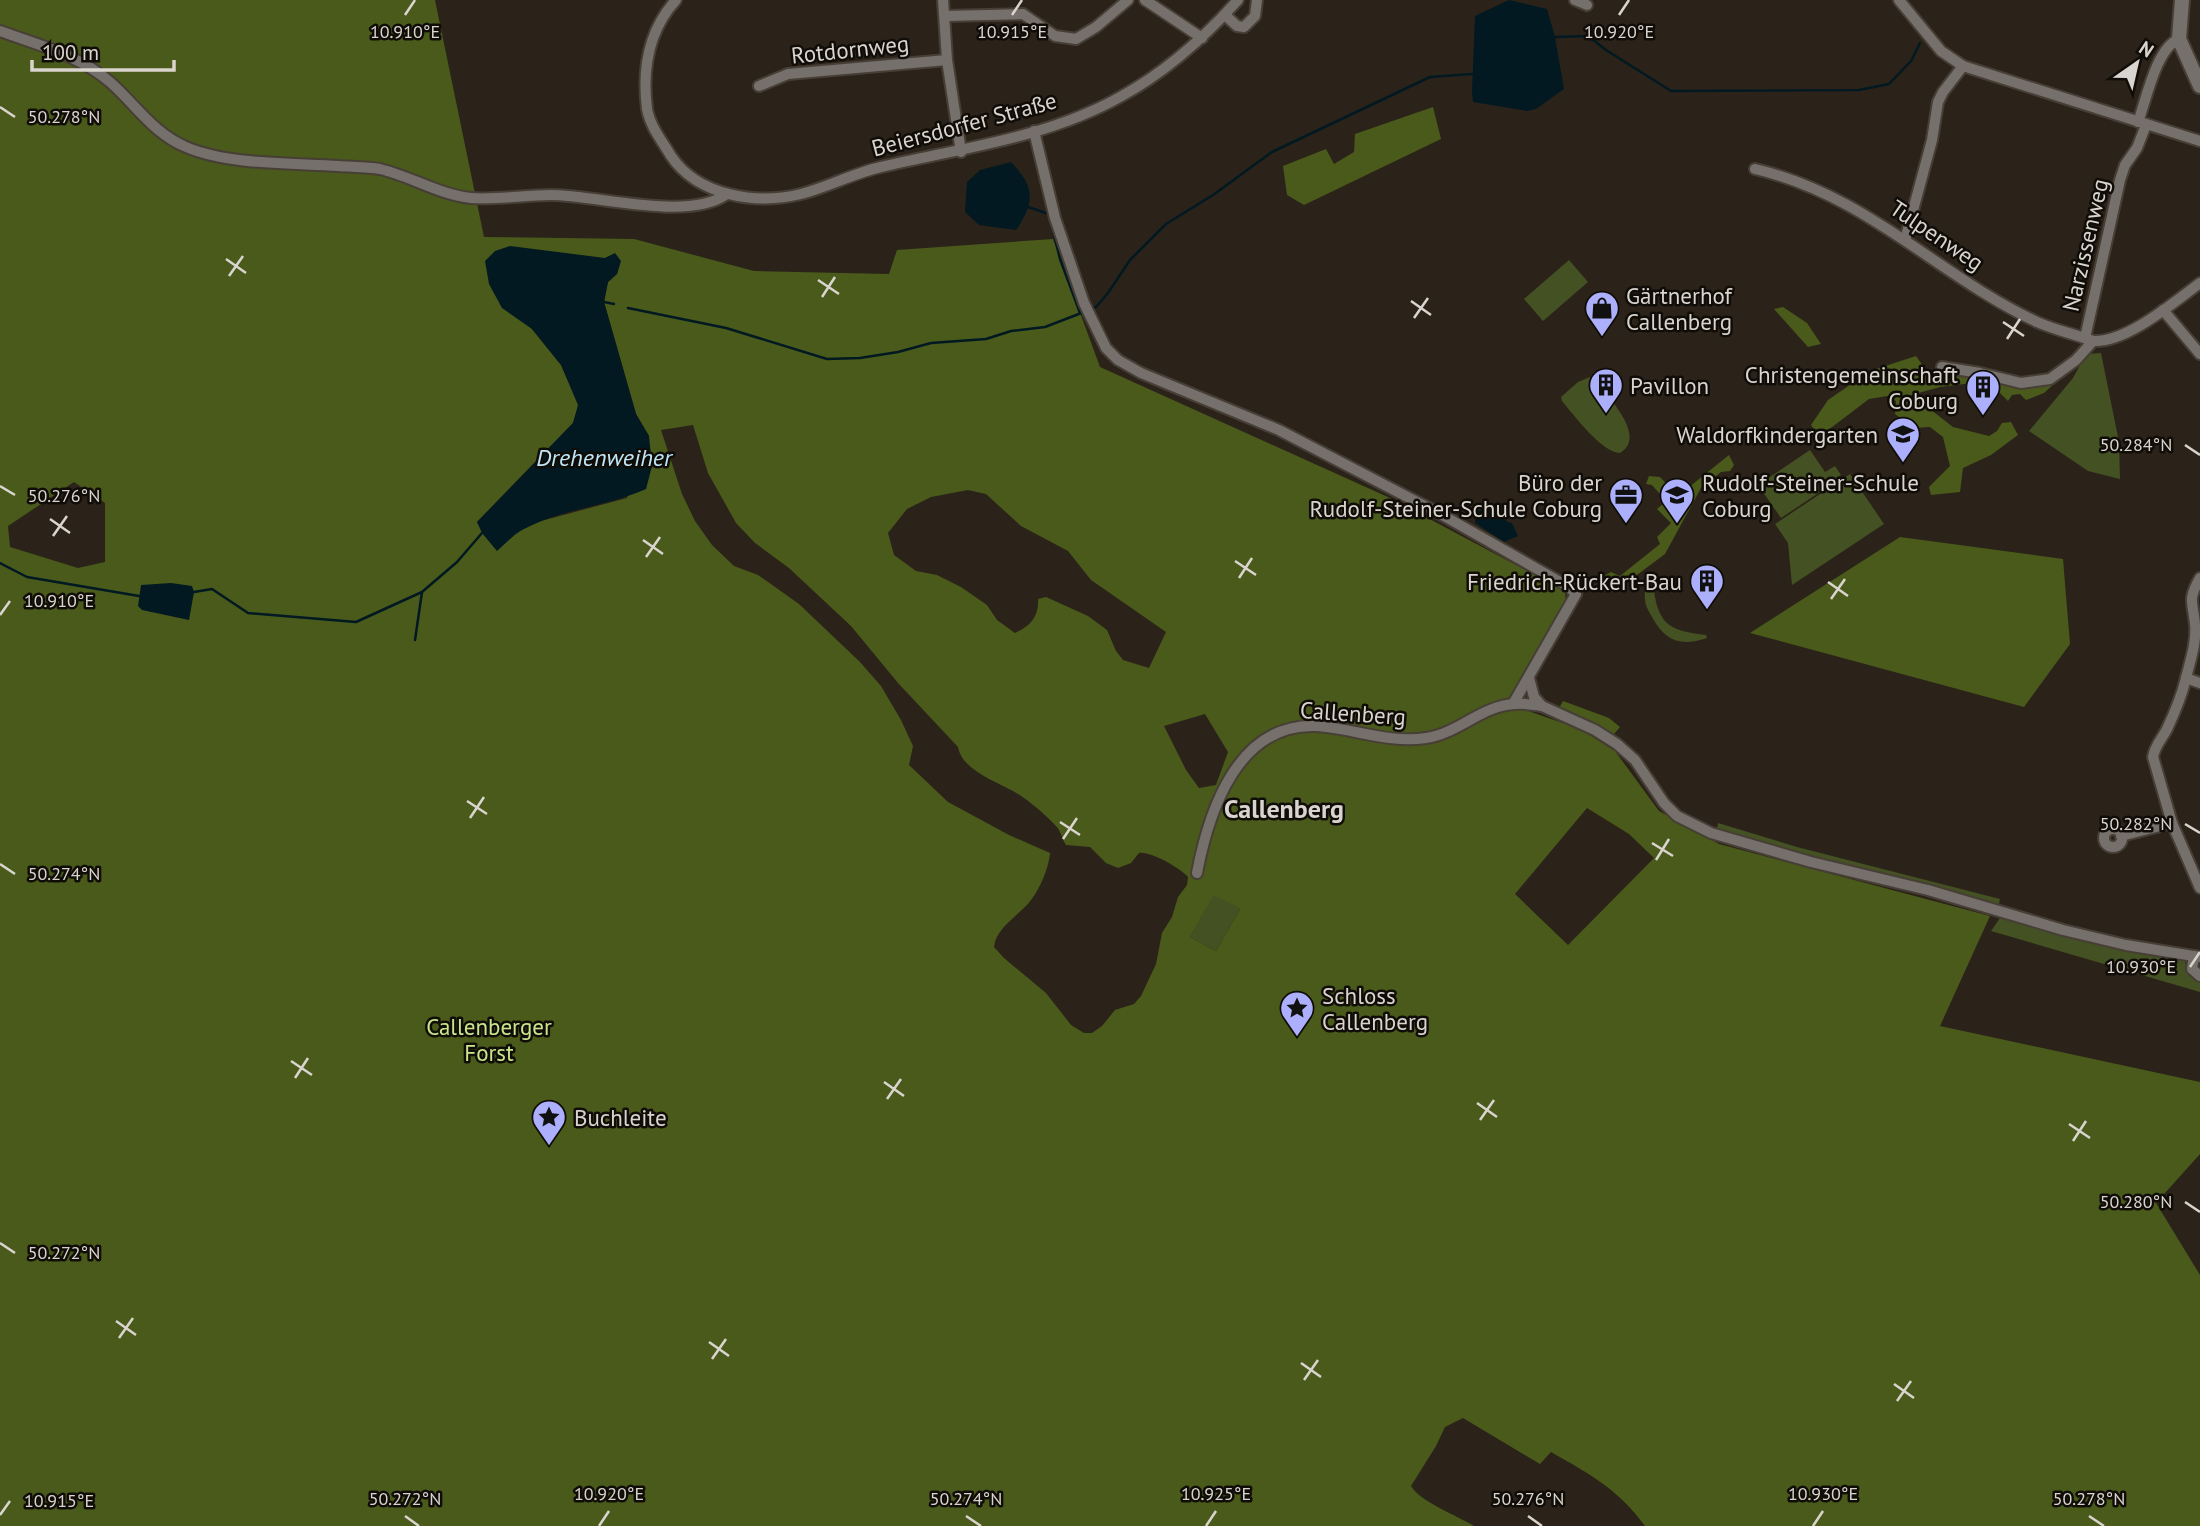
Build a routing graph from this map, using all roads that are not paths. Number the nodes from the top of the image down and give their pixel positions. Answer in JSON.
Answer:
{"nodes":[{"id":1,"x":676,"y":0,"type":"edge"},
{"id":2,"x":943,"y":0,"type":"edge"},
{"id":3,"x":1128,"y":0,"type":"edge"},
{"id":4,"x":1144,"y":0,"type":"edge"},
{"id":5,"x":1238,"y":0,"type":"edge"},
{"id":6,"x":1257,"y":0,"type":"edge"},
{"id":7,"x":1575,"y":0,"type":"edge"},
{"id":8,"x":1899,"y":0,"type":"edge"},
{"id":9,"x":2182,"y":0,"type":"edge"},
{"id":10,"x":1587,"y":5,"type":"dead end"},
{"id":11,"x":1225,"y":15,"type":"junction"},
{"id":12,"x":946,"y":16,"type":"junction"},
{"id":13,"x":0,"y":31,"type":"edge"},
{"id":14,"x":1202,"y":38,"type":"junction"},
{"id":15,"x":2179,"y":39,"type":"junction"},
{"id":16,"x":947,"y":60,"type":"junction"},
{"id":17,"x":1963,"y":66,"type":"junction"},
{"id":18,"x":759,"y":86,"type":"dead end"},
{"id":19,"x":2200,"y":86,"type":"edge"},
{"id":20,"x":2142,"y":124,"type":"junction"},
{"id":21,"x":1034,"y":131,"type":"junction"},
{"id":22,"x":2200,"y":141,"type":"edge"},
{"id":23,"x":961,"y":152,"type":"junction"},
{"id":24,"x":1755,"y":169,"type":"dead end"},
{"id":25,"x":727,"y":194,"type":"junction"},
{"id":26,"x":1905,"y":240,"type":"junction"},
{"id":27,"x":2200,"y":283,"type":"edge"},
{"id":28,"x":2163,"y":310,"type":"junction"},
{"id":29,"x":2089,"y":339,"type":"junction"},
{"id":30,"x":2200,"y":354,"type":"edge"},
{"id":31,"x":1942,"y":367,"type":"dead end"},
{"id":32,"x":2200,"y":578,"type":"edge"},
{"id":33,"x":1529,"y":678,"type":"junction"},
{"id":34,"x":2186,"y":678,"type":"junction"},
{"id":35,"x":2200,"y":683,"type":"edge"},
{"id":36,"x":1513,"y":704,"type":"junction"},
{"id":37,"x":1542,"y":706,"type":"junction"},
{"id":38,"x":2172,"y":823,"type":"junction"},
{"id":39,"x":2121,"y":836,"type":"dead end"},
{"id":40,"x":1197,"y":873,"type":"dead end"},
{"id":41,"x":2200,"y":888,"type":"edge"},
{"id":42,"x":2197,"y":957,"type":"edge"},
{"id":43,"x":2200,"y":976,"type":"edge"}],
"edges":[{"from":1,"to":25,"type":"street"},
{"from":2,"to":12,"type":"street"},
{"from":3,"to":12,"type":"street"},
{"from":4,"to":14,"type":"street"},
{"from":5,"to":11,"type":"street","name":"Beiersdorfer Straße"},
{"from":6,"to":11,"type":"street"},
{"from":7,"to":10,"type":"street"},
{"from":8,"to":17,"type":"street"},
{"from":9,"to":15,"type":"street"},
{"from":11,"to":14,"type":"street","name":"Beiersdorfer Straße"},
{"from":12,"to":16,"type":"street"},
{"from":13,"to":25,"type":"street"},
{"from":14,"to":21,"type":"street","name":"Beiersdorfer Straße"},
{"from":15,"to":19,"type":"street"},
{"from":15,"to":20,"type":"street","name":"Narzissenweg"},
{"from":16,"to":18,"type":"street","name":"Rotdornweg"},
{"from":16,"to":23,"type":"street"},
{"from":17,"to":20,"type":"street"},
{"from":17,"to":26,"type":"street"},
{"from":20,"to":22,"type":"street"},
{"from":20,"to":29,"type":"street","name":"Narzissenweg"},
{"from":21,"to":23,"type":"street","name":"Beiersdorfer Straße"},
{"from":21,"to":33,"type":"street"},
{"from":23,"to":25,"type":"street","name":"Beiersdorfer Straße"},
{"from":24,"to":26,"type":"street","name":"Tulpenweg"},
{"from":26,"to":29,"type":"street","name":"Tulpenweg"},
{"from":27,"to":28,"type":"street"},
{"from":28,"to":29,"type":"street"},
{"from":28,"to":30,"type":"street"},
{"from":29,"to":31,"type":"street"},
{"from":32,"to":34,"type":"street"},
{"from":33,"to":36,"type":"street"},
{"from":33,"to":37,"type":"street"},
{"from":34,"to":35,"type":"street"},
{"from":34,"to":38,"type":"street"},
{"from":36,"to":37,"type":"street"},
{"from":36,"to":40,"type":"street","name":"Callenberg"},
{"from":37,"to":42,"type":"street"},
{"from":38,"to":39,"type":"street"},
{"from":38,"to":41,"type":"street"},
{"from":42,"to":43,"type":"street"}]}
